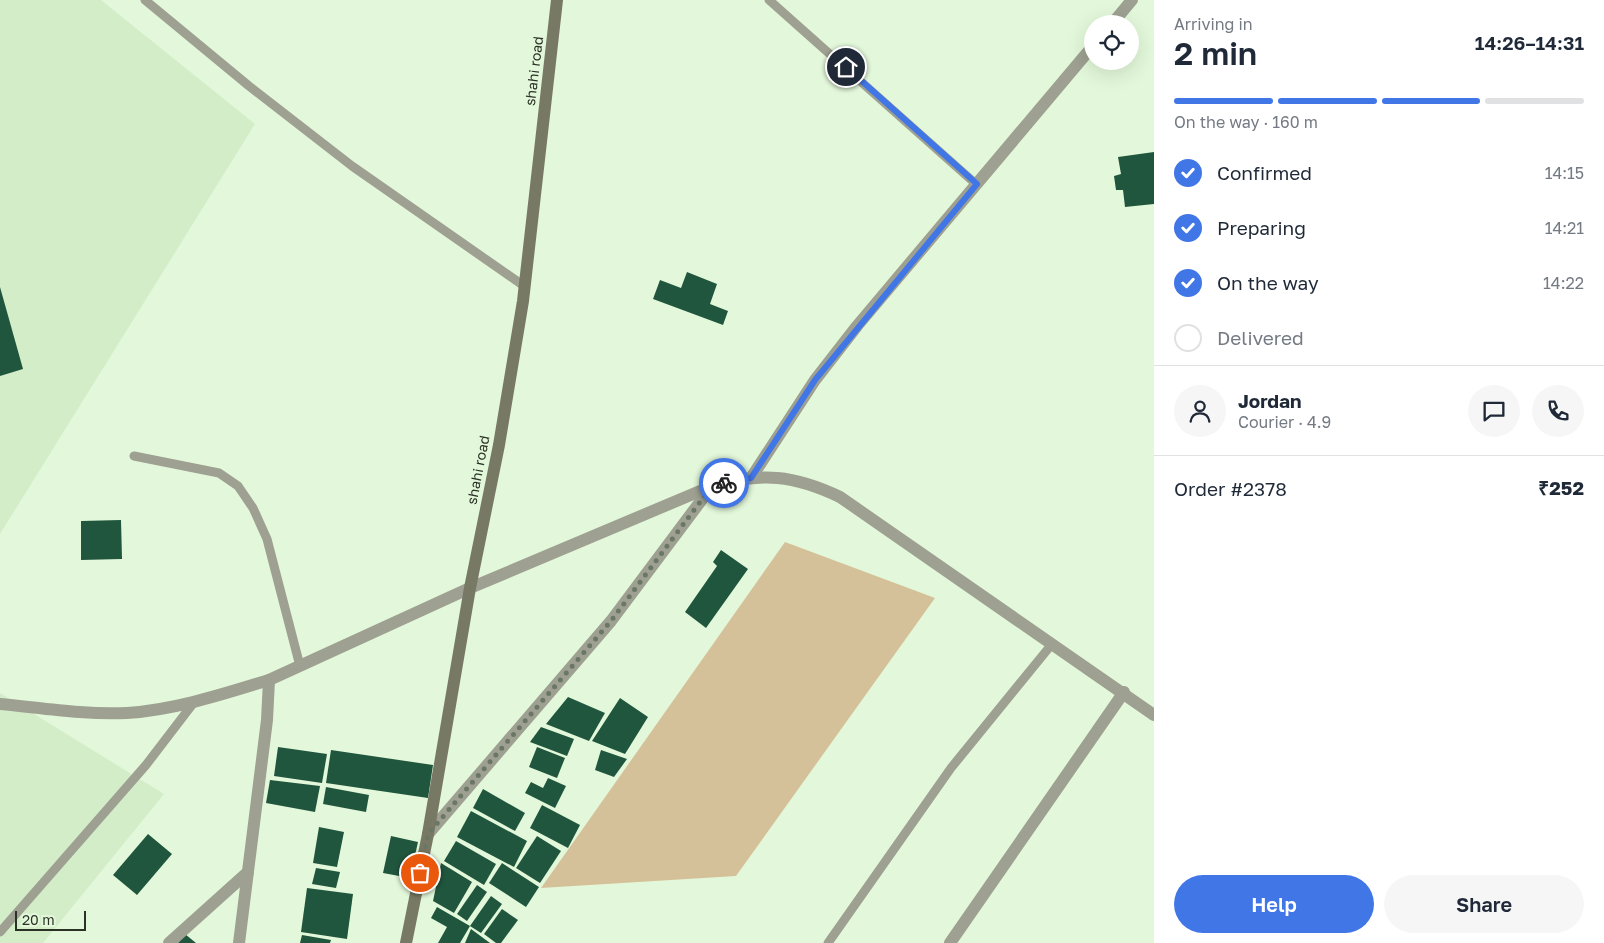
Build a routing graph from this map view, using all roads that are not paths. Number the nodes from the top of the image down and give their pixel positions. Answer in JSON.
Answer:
{"nodes":[{"id":1,"x":144,"y":0,"type":"edge"},
{"id":2,"x":557,"y":0,"type":"edge"},
{"id":3,"x":769,"y":0,"type":"edge"},
{"id":4,"x":1132,"y":0,"type":"edge"},
{"id":5,"x":1120,"y":15,"type":"edge"},
{"id":6,"x":1084,"y":57,"type":"edge"},
{"id":7,"x":977,"y":184,"type":"junction"},
{"id":8,"x":524,"y":286,"type":"junction"},
{"id":9,"x":134,"y":456,"type":"dead end"},
{"id":10,"x":751,"y":478,"type":"junction"},
{"id":11,"x":712,"y":486,"type":"junction"},
{"id":12,"x":470,"y":588,"type":"junction"},
{"id":13,"x":1052,"y":644,"type":"junction"},
{"id":14,"x":300,"y":666,"type":"junction"},
{"id":15,"x":269,"y":680,"type":"junction"},
{"id":16,"x":1124,"y":692,"type":"junction"},
{"id":17,"x":195,"y":701,"type":"junction"},
{"id":18,"x":0,"y":704,"type":"edge"},
{"id":19,"x":1154,"y":715,"type":"edge"},
{"id":20,"x":428,"y":834,"type":"junction"},
{"id":21,"x":248,"y":872,"type":"junction"},
{"id":22,"x":0,"y":932,"type":"edge"},
{"id":23,"x":169,"y":943,"type":"edge"},
{"id":24,"x":239,"y":943,"type":"edge"},
{"id":25,"x":406,"y":943,"type":"edge"},
{"id":26,"x":828,"y":943,"type":"edge"},
{"id":27,"x":950,"y":943,"type":"edge"}],
"edges":[{"from":1,"to":8,"type":"lane"},
{"from":2,"to":8,"type":"street","name":"shahi road"},
{"from":3,"to":7,"type":"lane"},
{"from":4,"to":5,"type":"street"},
{"from":6,"to":7,"type":"street"},
{"from":7,"to":10,"type":"street"},
{"from":8,"to":12,"type":"street","name":"shahi road"},
{"from":9,"to":14,"type":"lane"},
{"from":10,"to":11,"type":"street"},
{"from":10,"to":13,"type":"street"},
{"from":11,"to":12,"type":"street"},
{"from":11,"to":20,"type":"street"},
{"from":12,"to":14,"type":"street"},
{"from":12,"to":20,"type":"street","name":"shahi road"},
{"from":13,"to":16,"type":"street"},
{"from":13,"to":26,"type":"lane"},
{"from":14,"to":15,"type":"street"},
{"from":15,"to":17,"type":"street"},
{"from":15,"to":21,"type":"street"},
{"from":16,"to":19,"type":"street"},
{"from":16,"to":27,"type":"street"},
{"from":17,"to":18,"type":"street"},
{"from":17,"to":22,"type":"lane"},
{"from":20,"to":25,"type":"street","name":"shahi road"},
{"from":21,"to":23,"type":"street"},
{"from":21,"to":24,"type":"street"}]}
